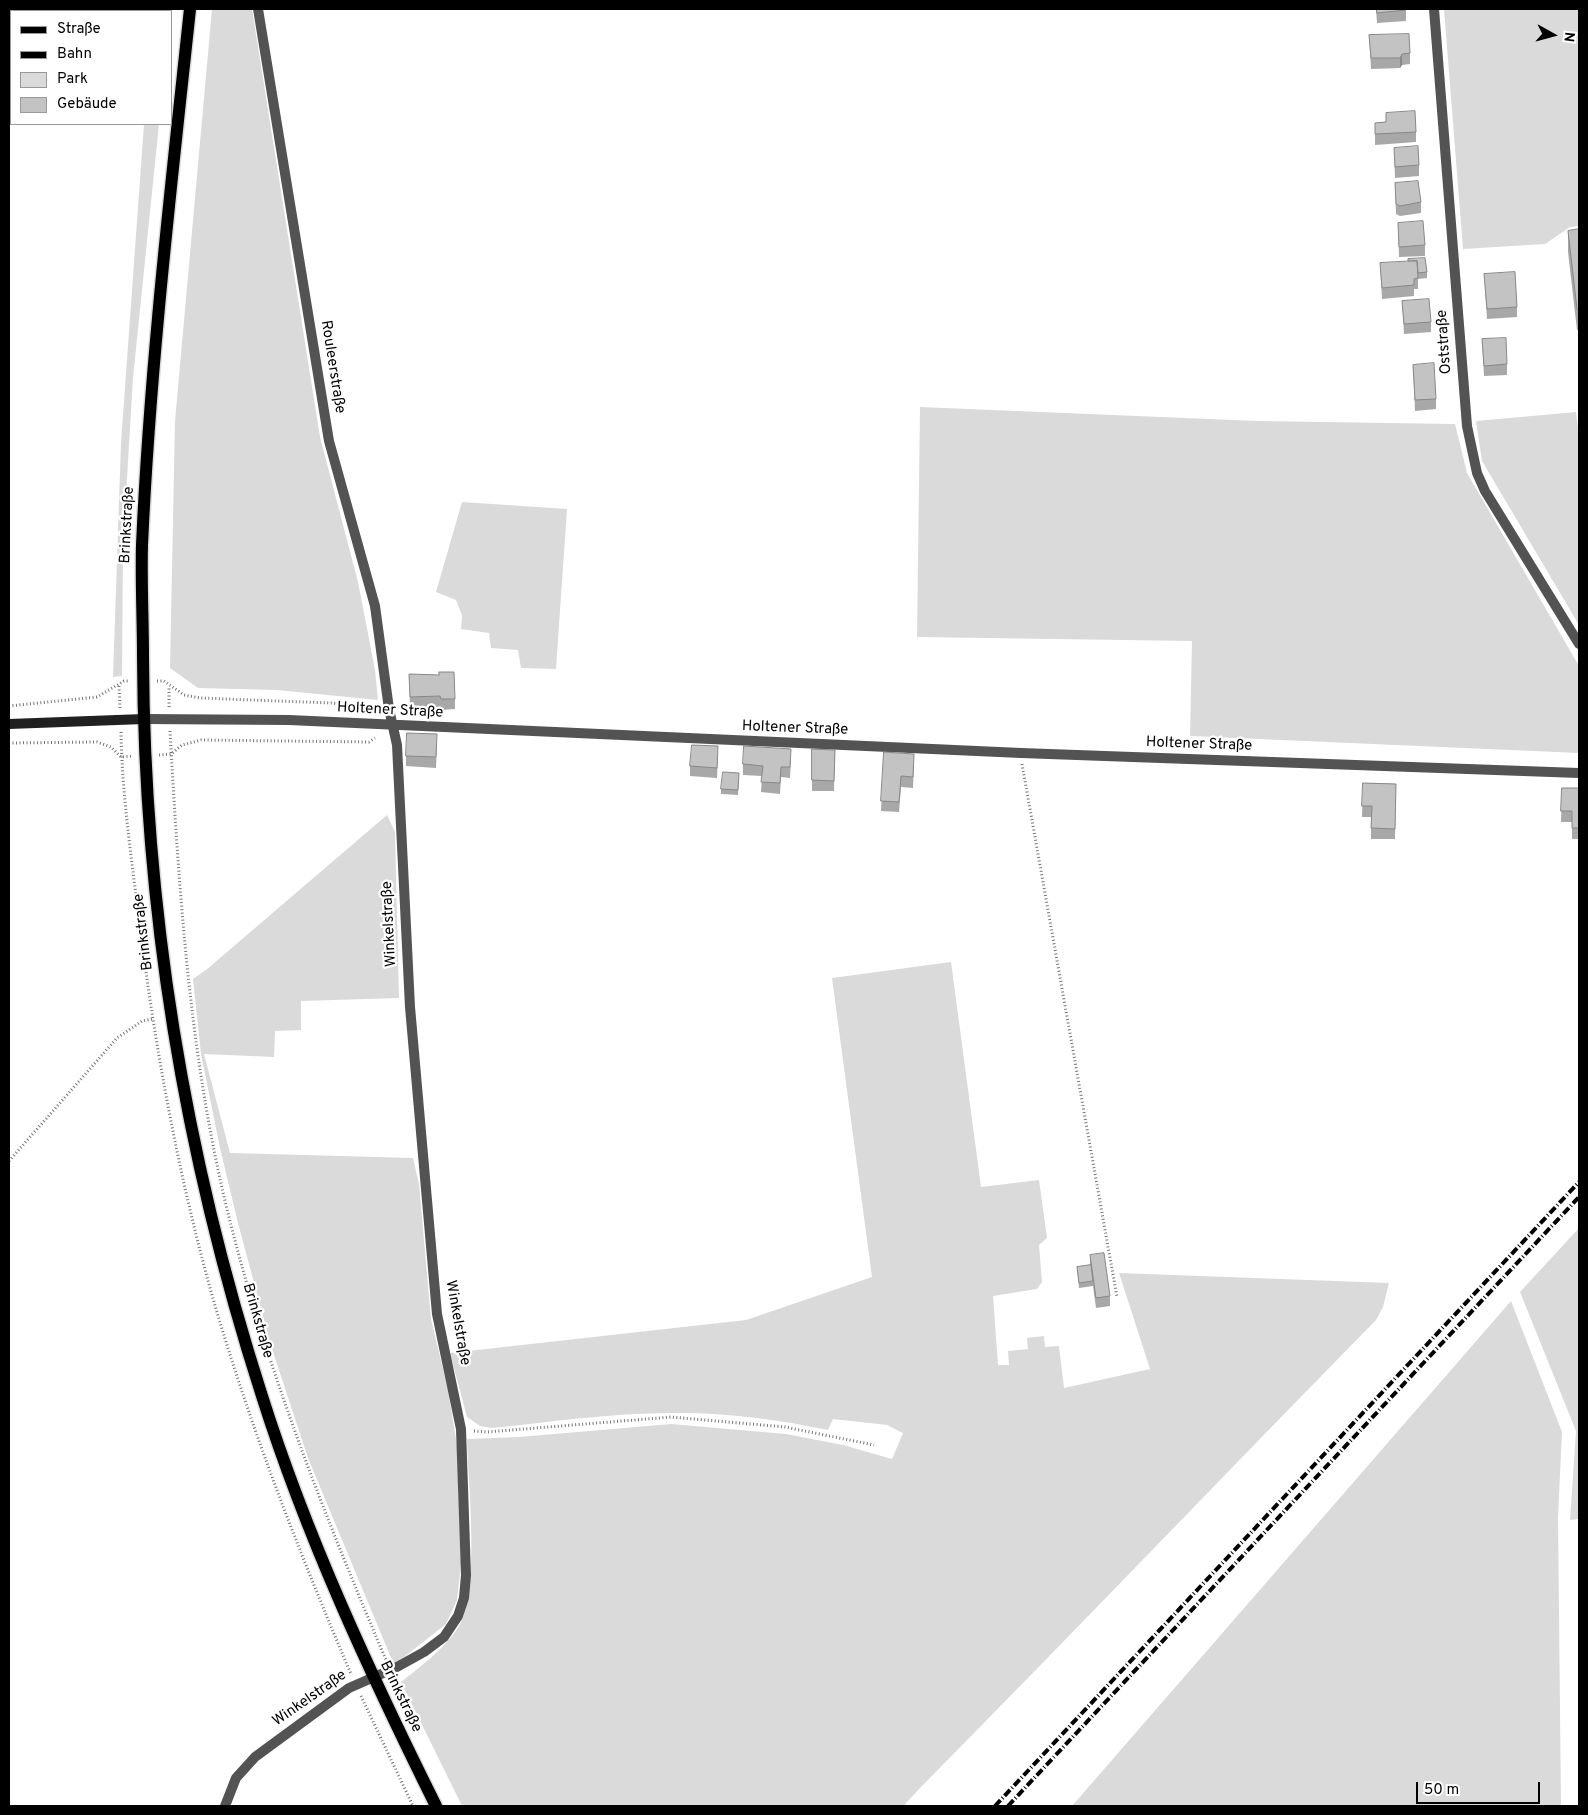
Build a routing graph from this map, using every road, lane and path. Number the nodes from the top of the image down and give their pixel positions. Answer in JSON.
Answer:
{"nodes":[{"id":1,"x":190,"y":9,"type":"edge"},
{"id":2,"x":258,"y":9,"type":"edge"},
{"id":3,"x":1434,"y":9,"type":"edge"},
{"id":4,"x":1579,"y":644,"type":"edge"},
{"id":5,"x":169,"y":686,"type":"dead end"},
{"id":6,"x":144,"y":719,"type":"junction"},
{"id":7,"x":169,"y":719,"type":"junction"},
{"id":8,"x":9,"y":724,"type":"edge"},
{"id":9,"x":393,"y":727,"type":"junction"},
{"id":10,"x":9,"y":744,"type":"edge"},
{"id":11,"x":1021,"y":753,"type":"junction"},
{"id":12,"x":171,"y":754,"type":"junction"},
{"id":13,"x":146,"y":756,"type":"junction"},
{"id":14,"x":1579,"y":774,"type":"edge"},
{"id":15,"x":152,"y":1019,"type":"dead end"},
{"id":16,"x":9,"y":1161,"type":"edge"},
{"id":17,"x":1117,"y":1297,"type":"dead end"},
{"id":18,"x":461,"y":1429,"type":"junction"},
{"id":19,"x":874,"y":1445,"type":"dead end"},
{"id":20,"x":390,"y":1671,"type":"junction"},
{"id":21,"x":372,"y":1678,"type":"junction"},
{"id":22,"x":418,"y":1733,"type":"dead end"},
{"id":23,"x":226,"y":1806,"type":"edge"},
{"id":24,"x":436,"y":1806,"type":"edge"}],
"edges":[{"from":1,"to":6,"type":"main road","name":"Brinkstraße"},
{"from":2,"to":9,"type":"street","name":"Rouleerstraße"},
{"from":3,"to":4,"type":"street","name":"Oststraße"},
{"from":5,"to":7,"type":"path"},
{"from":6,"to":7,"type":"street","name":"Holtener Straße"},
{"from":6,"to":8,"type":"main road","name":"Holtener Straße"},
{"from":6,"to":13,"type":"main road","name":"Brinkstraße"},
{"from":7,"to":9,"type":"street","name":"Holtener Straße"},
{"from":7,"to":12,"type":"path"},
{"from":9,"to":11,"type":"street","name":"Holtener Straße"},
{"from":9,"to":12,"type":"path"},
{"from":9,"to":18,"type":"street","name":"Winkelstraße"},
{"from":10,"to":13,"type":"path"},
{"from":11,"to":14,"type":"street","name":"Holtener Straße"},
{"from":11,"to":17,"type":"path"},
{"from":12,"to":13,"type":"path"},
{"from":12,"to":20,"type":"path"},
{"from":13,"to":21,"type":"main road","name":"Brinkstraße"},
{"from":15,"to":16,"type":"path"},
{"from":18,"to":19,"type":"path"},
{"from":18,"to":20,"type":"street","name":"Winkelstraße"},
{"from":20,"to":21,"type":"street","name":"Winkelstraße"},
{"from":20,"to":22,"type":"path"},
{"from":21,"to":23,"type":"street","name":"Winkelstraße"},
{"from":21,"to":24,"type":"main road","name":"Brinkstraße"}]}
